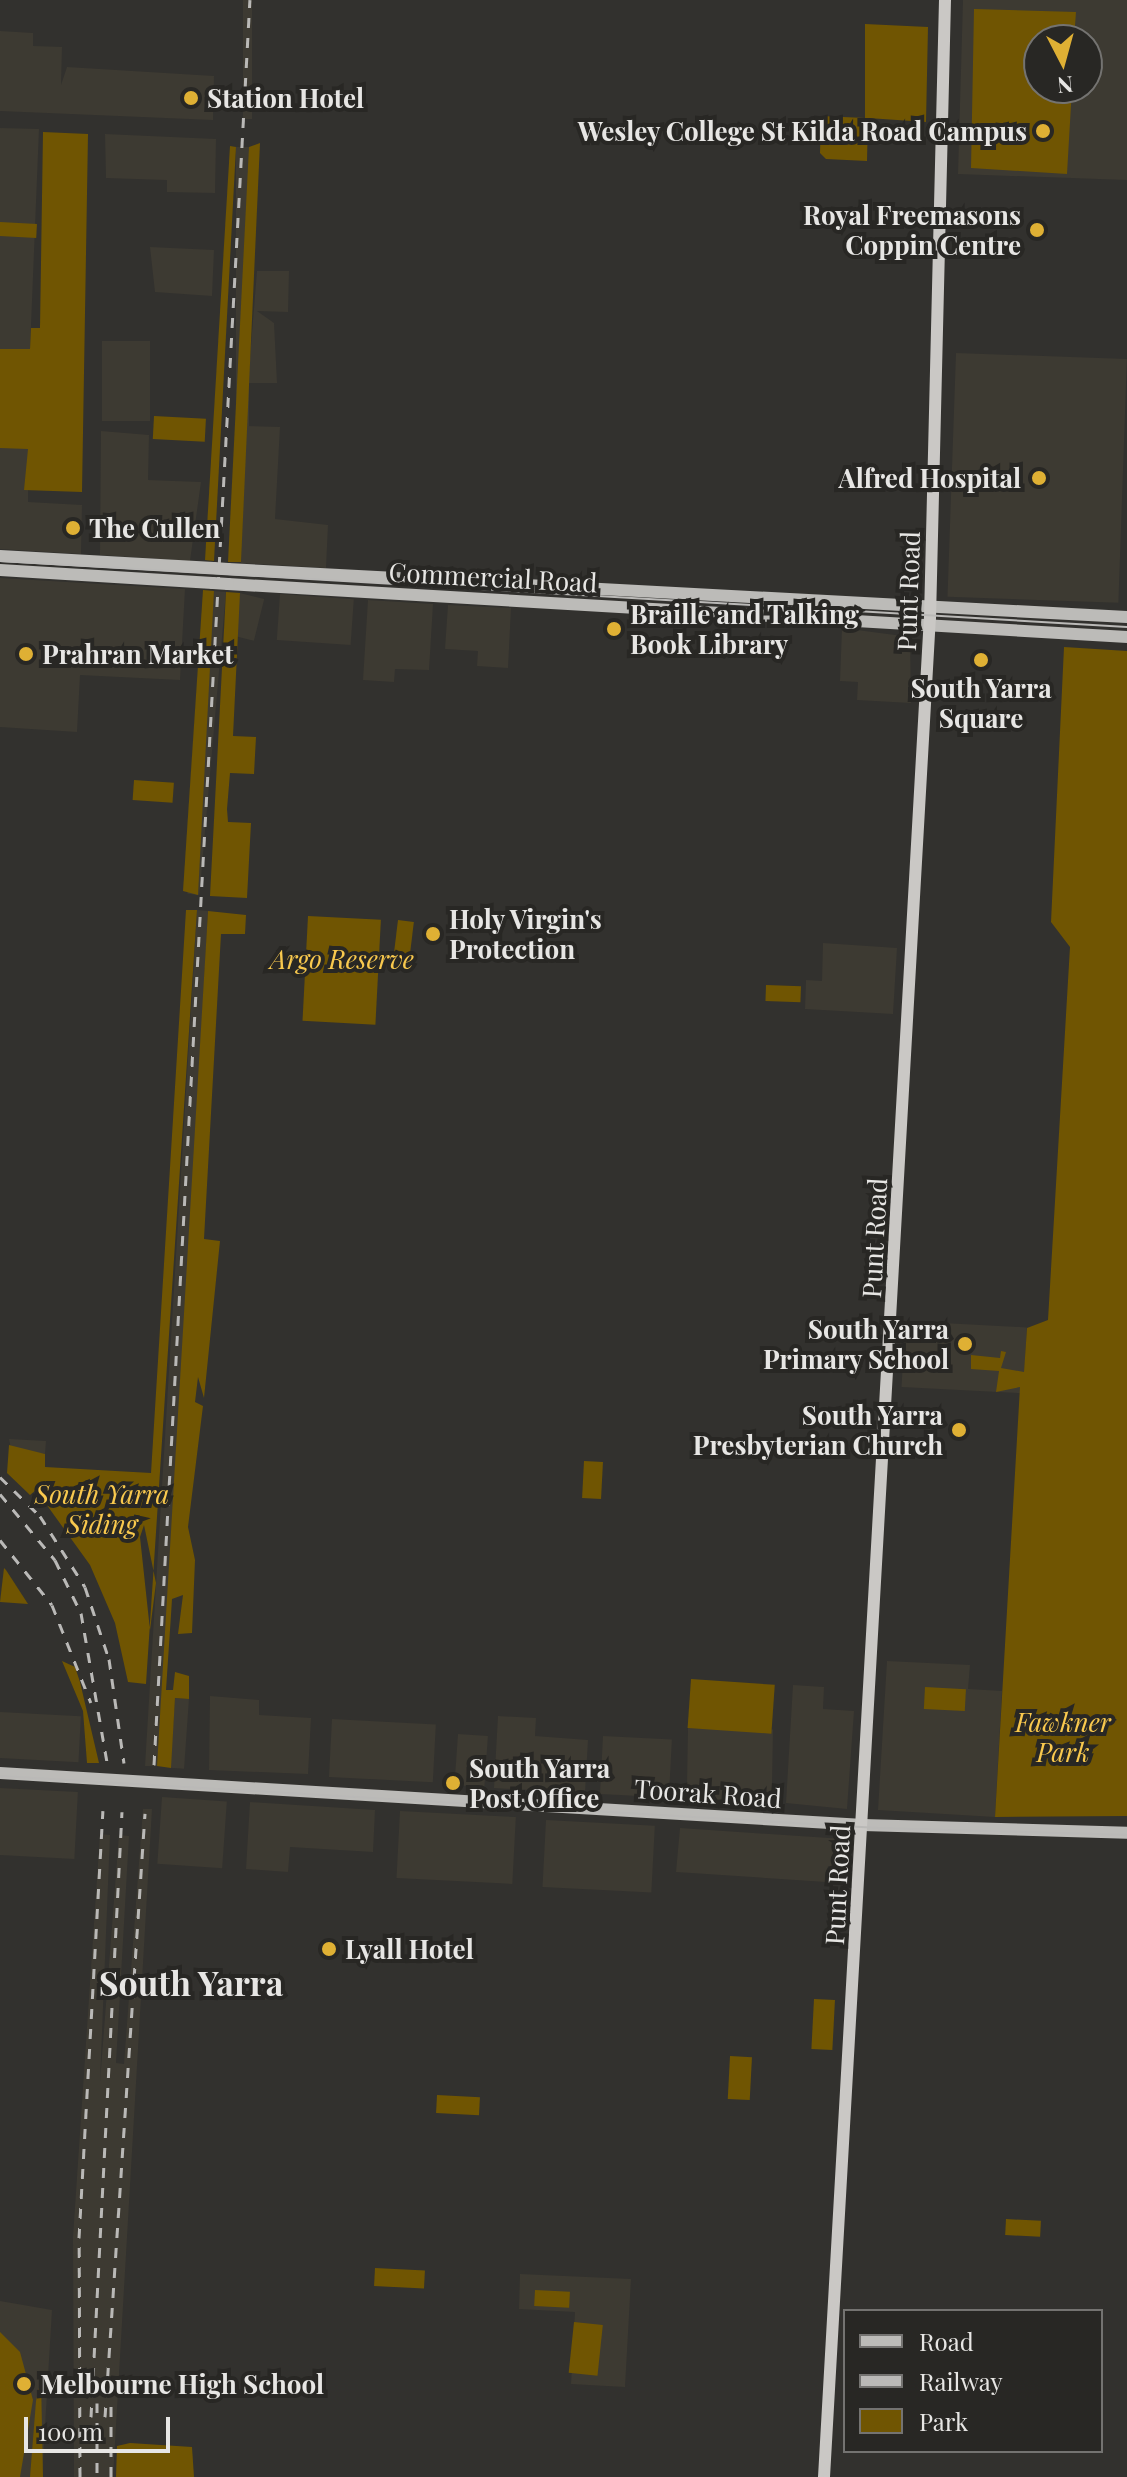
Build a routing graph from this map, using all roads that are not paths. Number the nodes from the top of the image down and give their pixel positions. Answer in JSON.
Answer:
{"nodes":[{"id":1,"x":945,"y":0,"type":"edge"},
{"id":2,"x":0,"y":556,"type":"edge"},
{"id":3,"x":0,"y":570,"type":"edge"},
{"id":4,"x":930,"y":609,"type":"junction"},
{"id":5,"x":1127,"y":617,"type":"edge"},
{"id":6,"x":929,"y":629,"type":"junction"},
{"id":7,"x":1127,"y":637,"type":"edge"},
{"id":8,"x":0,"y":1773,"type":"edge"},
{"id":9,"x":863,"y":1825,"type":"junction"},
{"id":10,"x":1127,"y":1833,"type":"edge"},
{"id":11,"x":824,"y":2477,"type":"edge"}],
"edges":[{"from":1,"to":4,"type":"highway","name":"Punt Road"},
{"from":2,"to":4,"type":"main road","name":"Commercial Road","bridge":true},
{"from":3,"to":6,"type":"main road","name":"Commercial Road","bridge":true},
{"from":4,"to":5,"type":"main road","name":"Commercial Road"},
{"from":4,"to":6,"type":"highway","name":"Punt Road"},
{"from":6,"to":7,"type":"main road","name":"Commercial Road"},
{"from":6,"to":9,"type":"highway","name":"Punt Road"},
{"from":8,"to":9,"type":"main road","name":"Toorak Road"},
{"from":9,"to":10,"type":"main road","name":"Toorak Road"},
{"from":9,"to":11,"type":"highway","name":"Punt Road"}]}
